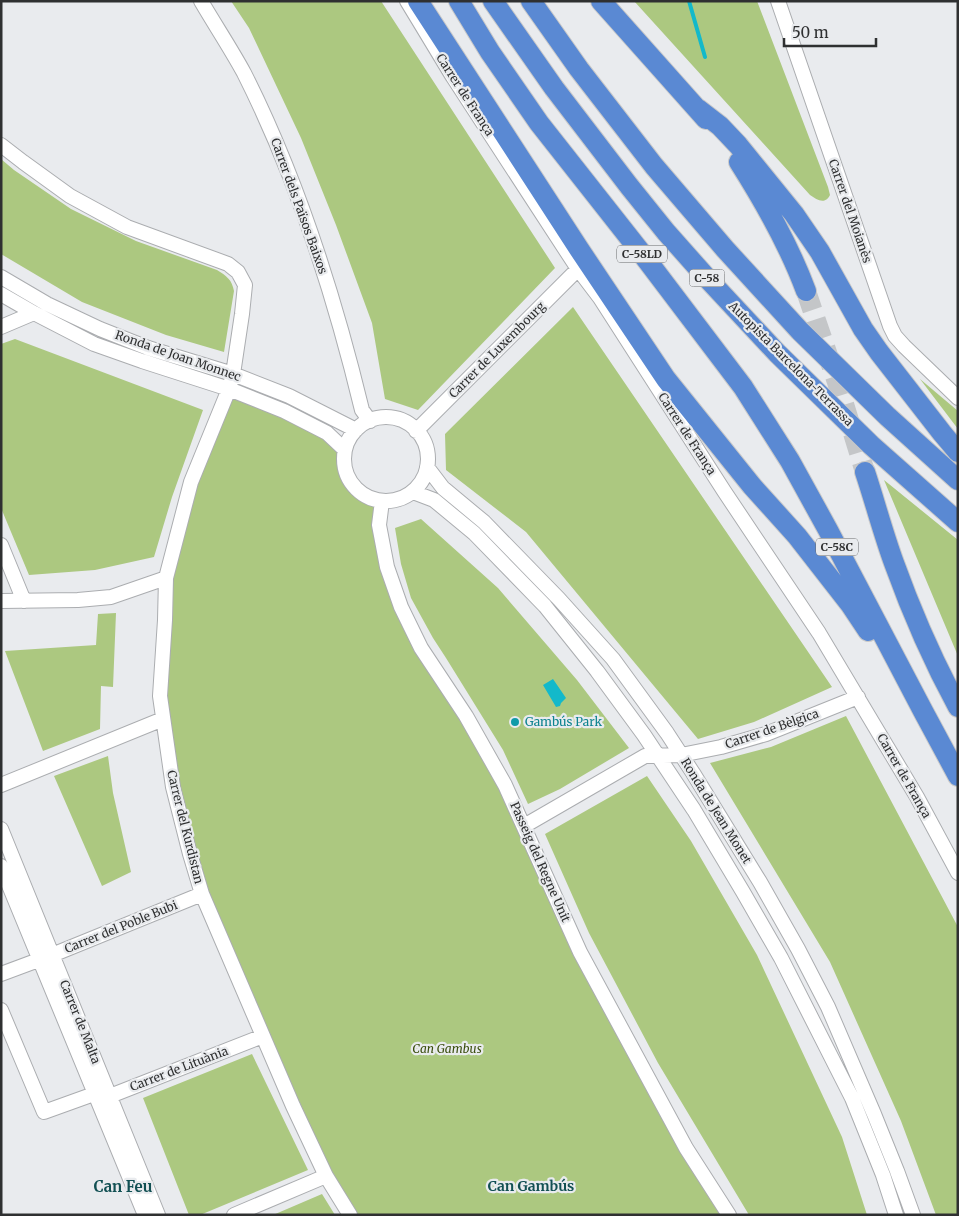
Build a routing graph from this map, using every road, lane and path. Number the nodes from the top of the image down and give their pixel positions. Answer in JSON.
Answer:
{"nodes":[{"id":1,"x":201,"y":1,"type":"edge"},
{"id":2,"x":407,"y":1,"type":"edge"},
{"id":3,"x":418,"y":1,"type":"edge"},
{"id":4,"x":459,"y":1,"type":"edge"},
{"id":5,"x":493,"y":1,"type":"edge"},
{"id":6,"x":531,"y":1,"type":"edge"},
{"id":7,"x":601,"y":1,"type":"edge"},
{"id":8,"x":778,"y":1,"type":"edge"},
{"id":9,"x":698,"y":109,"type":"junction"},
{"id":10,"x":1,"y":145,"type":"edge"},
{"id":11,"x":578,"y":269,"type":"junction"},
{"id":12,"x":1,"y":277,"type":"edge"},
{"id":13,"x":806,"y":291,"type":"tunnel mouth"},
{"id":14,"x":1,"y":294,"type":"edge"},
{"id":15,"x":34,"y":313,"type":"junction"},
{"id":16,"x":1,"y":327,"type":"edge"},
{"id":17,"x":233,"y":374,"type":"junction"},
{"id":18,"x":743,"y":388,"type":"joint"},
{"id":19,"x":229,"y":389,"type":"junction"},
{"id":20,"x":958,"y":398,"type":"edge"},
{"id":21,"x":370,"y":421,"type":"junction"},
{"id":22,"x":356,"y":430,"type":"junction"},
{"id":23,"x":416,"y":431,"type":"junction"},
{"id":24,"x":345,"y":450,"type":"junction"},
{"id":25,"x":958,"y":452,"type":"edge"},
{"id":26,"x":427,"y":468,"type":"junction"},
{"id":27,"x":865,"y":472,"type":"tunnel mouth"},
{"id":28,"x":958,"y":480,"type":"edge"},
{"id":29,"x":413,"y":492,"type":"junction"},
{"id":30,"x":382,"y":501,"type":"junction"},
{"id":31,"x":958,"y":522,"type":"edge"},
{"id":32,"x":1,"y":546,"type":"edge"},
{"id":33,"x":166,"y":578,"type":"junction"},
{"id":34,"x":1,"y":601,"type":"edge"},
{"id":35,"x":24,"y":601,"type":"junction"},
{"id":36,"x":858,"y":697,"type":"junction"},
{"id":37,"x":958,"y":707,"type":"edge"},
{"id":38,"x":923,"y":711,"type":"junction"},
{"id":39,"x":163,"y":719,"type":"junction"},
{"id":40,"x":681,"y":755,"type":"junction"},
{"id":41,"x":658,"y":756,"type":"junction"},
{"id":42,"x":958,"y":776,"type":"edge"},
{"id":43,"x":1,"y":785,"type":"edge"},
{"id":44,"x":524,"y":826,"type":"junction"},
{"id":45,"x":1,"y":829,"type":"edge"},
{"id":46,"x":1,"y":866,"type":"edge"},
{"id":47,"x":958,"y":873,"type":"edge"},
{"id":48,"x":202,"y":894,"type":"junction"},
{"id":49,"x":46,"y":958,"type":"junction"},
{"id":50,"x":1,"y":974,"type":"edge"},
{"id":51,"x":1,"y":1010,"type":"edge"},
{"id":52,"x":263,"y":1036,"type":"junction"},
{"id":53,"x":94,"y":1094,"type":"junction"},
{"id":54,"x":110,"y":1096,"type":"junction"},
{"id":55,"x":326,"y":1176,"type":"junction"},
{"id":56,"x":145,"y":1215,"type":"edge"},
{"id":57,"x":158,"y":1215,"type":"edge"},
{"id":58,"x":234,"y":1215,"type":"edge"},
{"id":59,"x":350,"y":1215,"type":"edge"},
{"id":60,"x":729,"y":1215,"type":"edge"},
{"id":61,"x":896,"y":1215,"type":"edge"},
{"id":62,"x":913,"y":1215,"type":"edge"}],
"edges":[{"from":1,"to":21,"type":"street","name":"Carrer dels Països Baixos"},
{"from":2,"to":11,"type":"street","name":"Carrer de França"},
{"from":3,"to":38,"type":"highway"},
{"from":4,"to":18,"type":"highway","number":"C-58LD"},
{"from":5,"to":31,"type":"highway","name":"Autopista Barcelona-Terrassa","number":"C-58"},
{"from":6,"to":28,"type":"highway","number":"C-58"},
{"from":7,"to":9,"type":"highway"},
{"from":8,"to":20,"type":"street","name":"Carrer del Moianès"},
{"from":9,"to":13,"type":"highway"},
{"from":9,"to":25,"type":"highway"},
{"from":10,"to":17,"type":"street","name":"Carrer del Kurdistan"},
{"from":11,"to":23,"type":"street","name":"Carrer de Luxembourg"},
{"from":11,"to":36,"type":"street","name":"Carrer de França"},
{"from":12,"to":17,"type":"street","name":"Ronda de Joan Monnec"},
{"from":14,"to":15,"type":"street","name":"Ronda de Joan Monnec"},
{"from":15,"to":16,"type":"street"},
{"from":15,"to":19,"type":"street","name":"Ronda de Joan Monnec"},
{"from":17,"to":19,"type":"street","name":"Carrer del Kurdistan"},
{"from":17,"to":22,"type":"street","name":"Ronda de Joan Monnec"},
{"from":18,"to":38,"type":"highway","number":"C-58C"},
{"from":19,"to":24,"type":"street","name":"Ronda de Joan Monnec"},
{"from":19,"to":33,"type":"street","name":"Carrer del Kurdistan"},
{"from":21,"to":22,"type":"street"},
{"from":21,"to":23,"type":"street"},
{"from":22,"to":24,"type":"street"},
{"from":23,"to":26,"type":"street"},
{"from":24,"to":30,"type":"street"},
{"from":26,"to":29,"type":"street"},
{"from":26,"to":40,"type":"street","name":"Ronda de Jean Monet"},
{"from":27,"to":37,"type":"highway"},
{"from":29,"to":30,"type":"street"},
{"from":29,"to":41,"type":"street","name":"Ronda de Jean Monet"},
{"from":30,"to":44,"type":"street","name":"Passeig del Regne Unit"},
{"from":32,"to":35,"type":"street"},
{"from":33,"to":35,"type":"street"},
{"from":33,"to":39,"type":"street","name":"Carrer del Kurdistan"},
{"from":34,"to":35,"type":"street"},
{"from":36,"to":40,"type":"street","name":"Carrer de Bèlgica"},
{"from":36,"to":47,"type":"street","name":"Carrer de França"},
{"from":38,"to":42,"type":"highway","number":"C-58C"},
{"from":39,"to":43,"type":"street"},
{"from":39,"to":48,"type":"street","name":"Carrer del Kurdistan"},
{"from":40,"to":41,"type":"street","name":"Carrer de Bèlgica"},
{"from":40,"to":62,"type":"street","name":"Ronda de Jean Monet"},
{"from":41,"to":44,"type":"street","name":"Carrer de Bèlgica"},
{"from":41,"to":61,"type":"street","name":"Ronda de Jean Monet"},
{"from":44,"to":60,"type":"street","name":"Passeig del Regne Unit"},
{"from":45,"to":49,"type":"street","name":"Carrer de Malta"},
{"from":46,"to":49,"type":"street","name":"Carrer de Malta"},
{"from":48,"to":49,"type":"street","name":"Carrer del Poble Bubi"},
{"from":48,"to":52,"type":"street","name":"Carrer del Kurdistan"},
{"from":49,"to":50,"type":"street","name":"Carrer del Poble Bubi"},
{"from":49,"to":53,"type":"street","name":"Carrer de Malta"},
{"from":49,"to":54,"type":"street","name":"Carrer de Malta"},
{"from":51,"to":53,"type":"street"},
{"from":52,"to":54,"type":"street","name":"Carrer de Lituània"},
{"from":52,"to":55,"type":"street","name":"Carrer del Kurdistan"},
{"from":53,"to":54,"type":"street","name":"Carrer de Lituània"},
{"from":53,"to":56,"type":"street","name":"Carrer de Malta"},
{"from":54,"to":57,"type":"street","name":"Carrer de Malta"},
{"from":55,"to":58,"type":"street"},
{"from":55,"to":59,"type":"street","name":"Carrer del Kurdistan"}]}
